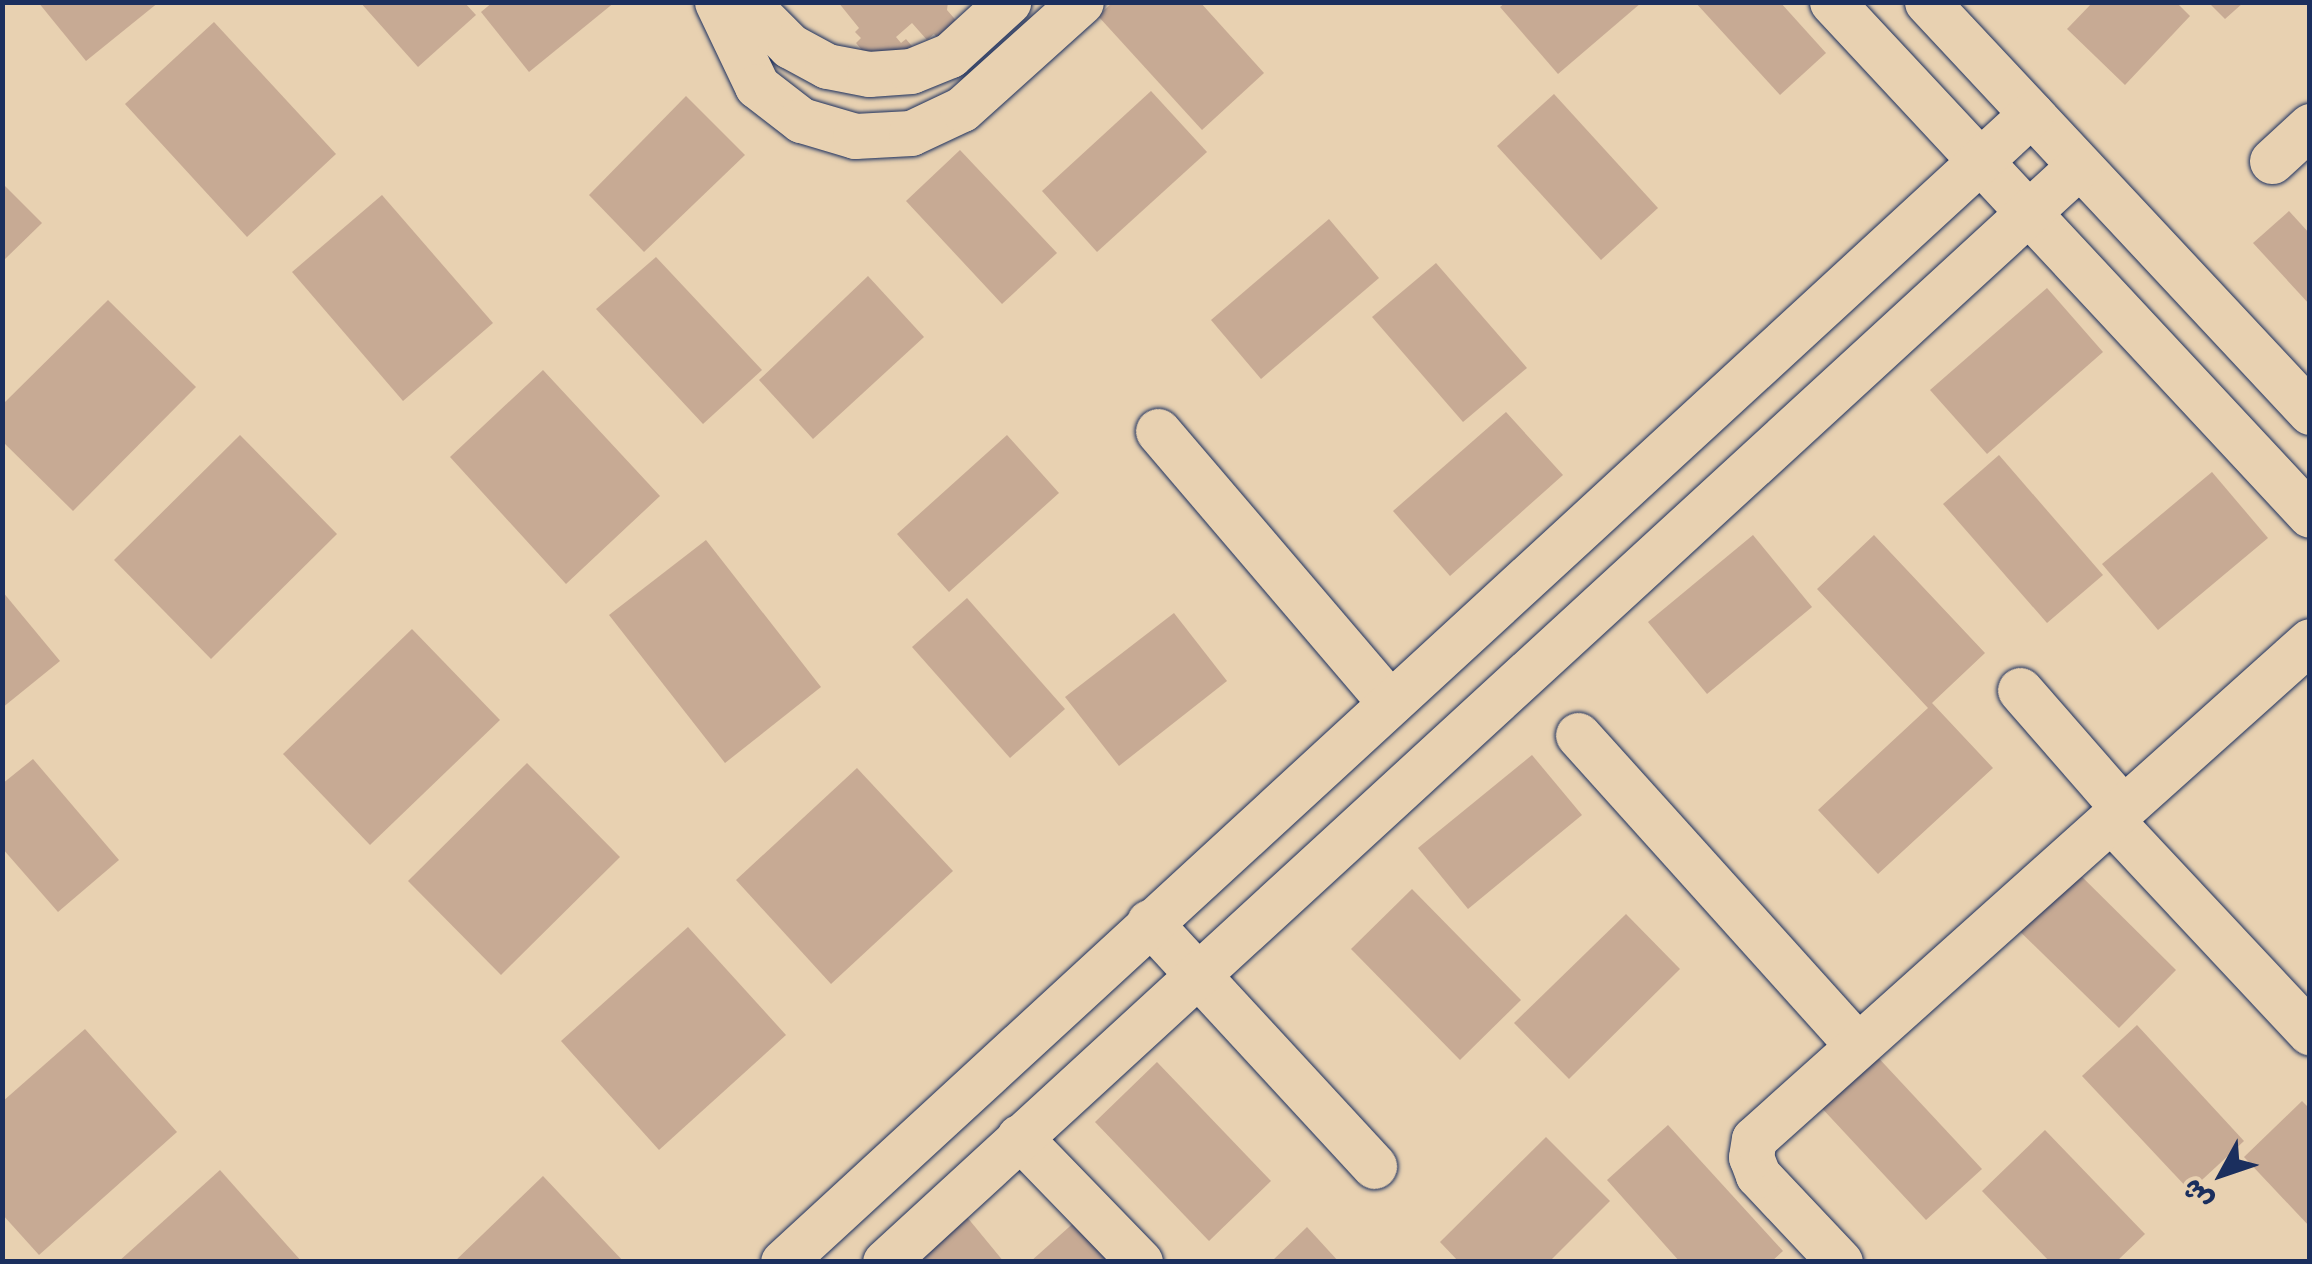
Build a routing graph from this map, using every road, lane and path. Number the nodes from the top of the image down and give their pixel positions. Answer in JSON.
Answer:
{"nodes":[{"id":1,"x":717,"y":2,"type":"edge"},
{"id":2,"x":746,"y":2,"type":"edge"},
{"id":3,"x":1008,"y":2,"type":"edge"},
{"id":4,"x":1082,"y":2,"type":"edge"},
{"id":5,"x":1832,"y":2,"type":"edge"},
{"id":6,"x":1927,"y":2,"type":"edge"},
{"id":7,"x":2031,"y":114,"type":"junction"},
{"id":8,"x":2310,"y":126,"type":"edge"},
{"id":9,"x":1982,"y":158,"type":"junction"},
{"id":10,"x":2272,"y":161,"type":"dead end"},
{"id":11,"x":2079,"y":166,"type":"junction"},
{"id":12,"x":2029,"y":210,"type":"junction"},
{"id":13,"x":2310,"y":412,"type":"edge"},
{"id":14,"x":1158,"y":431,"type":"dead end"},
{"id":15,"x":2310,"y":515,"type":"edge"},
{"id":16,"x":2310,"y":641,"type":"edge"},
{"id":17,"x":2020,"y":690,"type":"dead end"},
{"id":18,"x":1389,"y":701,"type":"junction"},
{"id":19,"x":1578,"y":735,"type":"dead end"},
{"id":20,"x":2117,"y":814,"type":"junction"},
{"id":21,"x":1148,"y":922,"type":"junction"},
{"id":22,"x":1196,"y":974,"type":"junction"},
{"id":23,"x":2310,"y":1033,"type":"edge"},
{"id":24,"x":1857,"y":1045,"type":"junction"},
{"id":25,"x":1020,"y":1137,"type":"junction"},
{"id":26,"x":1374,"y":1166,"type":"dead end"},
{"id":27,"x":782,"y":1262,"type":"edge"},
{"id":28,"x":885,"y":1262,"type":"edge"},
{"id":29,"x":1140,"y":1262,"type":"edge"},
{"id":30,"x":1840,"y":1262,"type":"edge"}],
"edges":[{"from":1,"to":4,"type":"street"},
{"from":2,"to":3,"type":"street"},
{"from":5,"to":9,"type":"street"},
{"from":6,"to":7,"type":"street"},
{"from":7,"to":9,"type":"street"},
{"from":7,"to":11,"type":"street"},
{"from":8,"to":10,"type":"street"},
{"from":9,"to":12,"type":"street"},
{"from":9,"to":18,"type":"street"},
{"from":11,"to":12,"type":"street"},
{"from":11,"to":13,"type":"street"},
{"from":12,"to":15,"type":"street"},
{"from":12,"to":22,"type":"street"},
{"from":14,"to":18,"type":"street"},
{"from":16,"to":20,"type":"street"},
{"from":17,"to":20,"type":"street"},
{"from":18,"to":21,"type":"street"},
{"from":19,"to":24,"type":"street"},
{"from":20,"to":23,"type":"street"},
{"from":20,"to":24,"type":"street"},
{"from":21,"to":22,"type":"street"},
{"from":21,"to":27,"type":"street"},
{"from":22,"to":25,"type":"street"},
{"from":22,"to":26,"type":"street"},
{"from":24,"to":30,"type":"street"},
{"from":25,"to":28,"type":"street"},
{"from":25,"to":29,"type":"street"}]}
